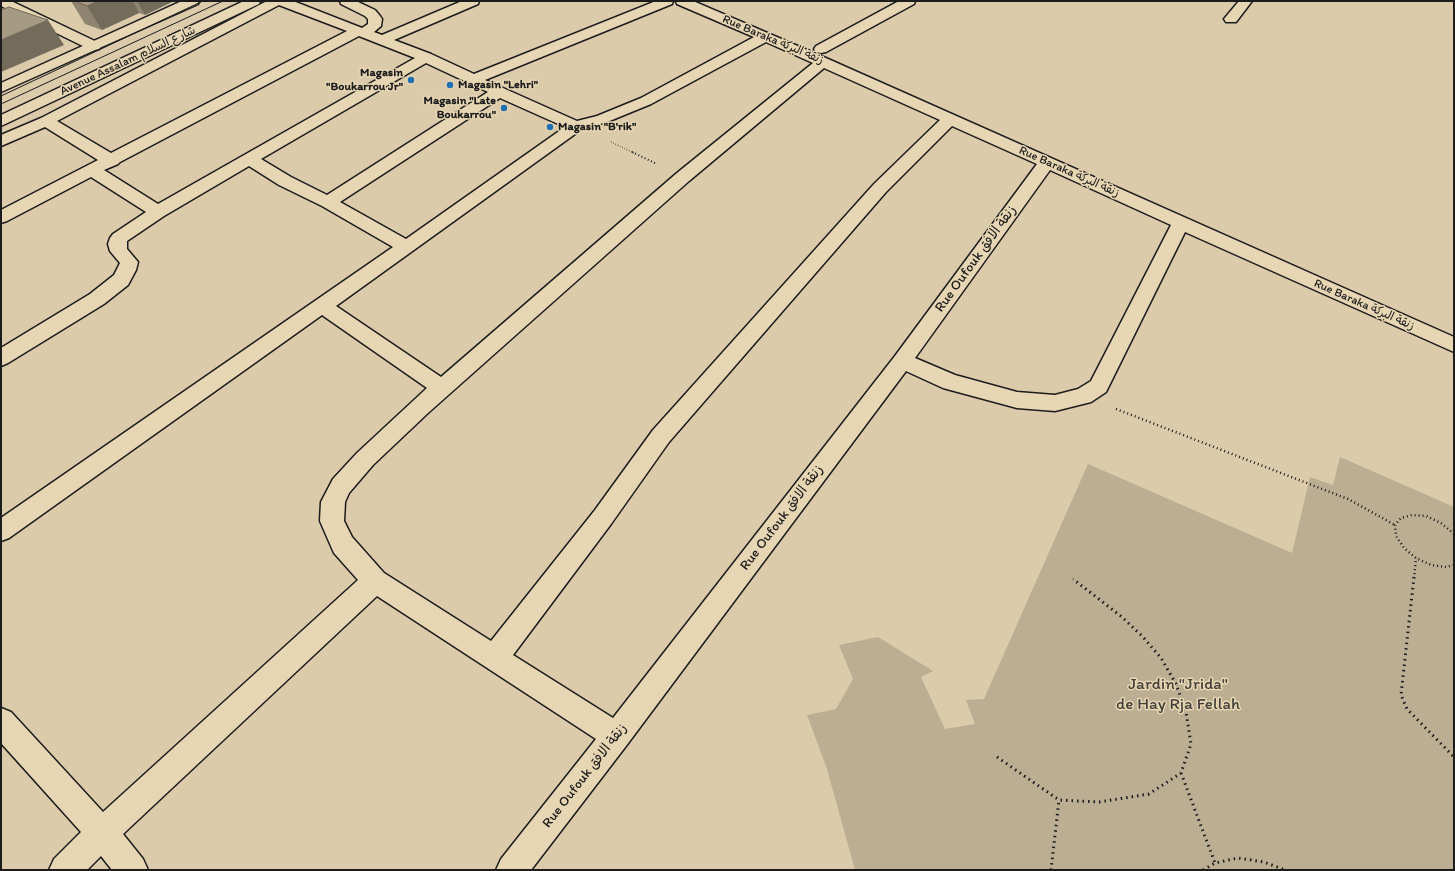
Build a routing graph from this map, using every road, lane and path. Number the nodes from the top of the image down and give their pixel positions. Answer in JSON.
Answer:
{"nodes":[{"id":1,"x":2,"y":1,"type":"edge"},
{"id":2,"x":193,"y":1,"type":"edge"},
{"id":3,"x":254,"y":1,"type":"edge"},
{"id":4,"x":283,"y":1,"type":"edge"},
{"id":5,"x":473,"y":1,"type":"edge"},
{"id":6,"x":667,"y":1,"type":"edge"},
{"id":7,"x":682,"y":1,"type":"edge"},
{"id":8,"x":909,"y":1,"type":"edge"},
{"id":9,"x":1246,"y":1,"type":"edge"},
{"id":10,"x":353,"y":2,"type":"edge"},
{"id":11,"x":26,"y":14,"type":"junction"},
{"id":12,"x":14,"y":19,"type":"edge"},
{"id":13,"x":1231,"y":19,"type":"dead end"},
{"id":14,"x":360,"y":32,"type":"junction"},
{"id":15,"x":765,"y":37,"type":"junction"},
{"id":16,"x":382,"y":40,"type":"junction"},
{"id":17,"x":94,"y":46,"type":"junction"},
{"id":18,"x":822,"y":55,"type":"junction"},
{"id":19,"x":426,"y":57,"type":"junction"},
{"id":20,"x":475,"y":79,"type":"junction"},
{"id":21,"x":1,"y":88,"type":"edge"},
{"id":22,"x":499,"y":92,"type":"junction"},
{"id":23,"x":950,"y":119,"type":"junction"},
{"id":24,"x":1,"y":121,"type":"edge"},
{"id":25,"x":46,"y":121,"type":"junction"},
{"id":26,"x":576,"y":126,"type":"junction"},
{"id":27,"x":1,"y":141,"type":"edge"},
{"id":28,"x":249,"y":159,"type":"junction"},
{"id":29,"x":112,"y":161,"type":"junction"},
{"id":30,"x":1047,"y":162,"type":"junction"},
{"id":31,"x":92,"y":170,"type":"junction"},
{"id":32,"x":683,"y":177,"type":"junction"},
{"id":33,"x":328,"y":202,"type":"junction"},
{"id":34,"x":158,"y":212,"type":"junction"},
{"id":35,"x":1,"y":217,"type":"edge"},
{"id":36,"x":1181,"y":223,"type":"junction"},
{"id":37,"x":405,"y":246,"type":"junction"},
{"id":38,"x":321,"y":306,"type":"junction"},
{"id":39,"x":1454,"y":345,"type":"edge"},
{"id":40,"x":1,"y":358,"type":"edge"},
{"id":41,"x":902,"y":361,"type":"junction"},
{"id":42,"x":442,"y":388,"type":"junction"},
{"id":43,"x":1084,"y":396,"type":"junction"},
{"id":44,"x":1395,"y":525,"type":"junction"},
{"id":45,"x":1,"y":531,"type":"edge"},
{"id":46,"x":1454,"y":534,"type":"edge"},
{"id":47,"x":1416,"y":558,"type":"junction"},
{"id":48,"x":1454,"y":565,"type":"edge"},
{"id":49,"x":1073,"y":579,"type":"dead end"},
{"id":50,"x":375,"y":581,"type":"junction"},
{"id":51,"x":494,"y":658,"type":"junction"},
{"id":52,"x":1,"y":722,"type":"edge"},
{"id":53,"x":616,"y":736,"type":"junction"},
{"id":54,"x":997,"y":757,"type":"dead end"},
{"id":55,"x":1454,"y":757,"type":"edge"},
{"id":56,"x":1181,"y":773,"type":"junction"},
{"id":57,"x":1058,"y":800,"type":"junction"},
{"id":58,"x":102,"y":833,"type":"junction"},
{"id":59,"x":1215,"y":862,"type":"junction"},
{"id":60,"x":65,"y":870,"type":"edge"},
{"id":61,"x":132,"y":870,"type":"edge"},
{"id":62,"x":512,"y":870,"type":"edge"},
{"id":63,"x":1051,"y":870,"type":"edge"},
{"id":64,"x":1203,"y":870,"type":"edge"},
{"id":65,"x":1285,"y":870,"type":"edge"}],
"edges":[{"from":1,"to":11,"type":"street"},
{"from":2,"to":17,"type":"street","name":"Avenue Assalam شارع السلام"},
{"from":3,"to":24,"type":"street","name":"Avenue Assalam شارع السلام"},
{"from":4,"to":14,"type":"street"},
{"from":4,"to":25,"type":"street"},
{"from":5,"to":16,"type":"street"},
{"from":6,"to":20,"type":"street"},
{"from":7,"to":15,"type":"street","name":"Rue Baraka زنقة البركة"},
{"from":8,"to":18,"type":"street"},
{"from":9,"to":13,"type":"street"},
{"from":10,"to":14,"type":"street"},
{"from":11,"to":12,"type":"street"},
{"from":11,"to":17,"type":"street"},
{"from":14,"to":16,"type":"street"},
{"from":14,"to":29,"type":"street"},
{"from":15,"to":18,"type":"street","name":"Rue Baraka زنقة البركة"},
{"from":15,"to":26,"type":"street"},
{"from":16,"to":19,"type":"street"},
{"from":17,"to":21,"type":"street","name":"Avenue Assalam شارع السلام"},
{"from":18,"to":23,"type":"street","name":"Rue Baraka زنقة البركة"},
{"from":18,"to":32,"type":"street"},
{"from":19,"to":20,"type":"street"},
{"from":19,"to":28,"type":"street"},
{"from":20,"to":22,"type":"street"},
{"from":22,"to":26,"type":"street"},
{"from":22,"to":33,"type":"street"},
{"from":23,"to":30,"type":"street","name":"Rue Baraka زنقة البركة"},
{"from":23,"to":51,"type":"street"},
{"from":25,"to":27,"type":"street"},
{"from":25,"to":29,"type":"street"},
{"from":26,"to":32,"type":"path"},
{"from":26,"to":37,"type":"street"},
{"from":28,"to":33,"type":"street"},
{"from":28,"to":34,"type":"street"},
{"from":29,"to":31,"type":"street"},
{"from":30,"to":36,"type":"street","name":"Rue Baraka زنقة البركة"},
{"from":30,"to":41,"type":"street","name":"Rue Oufouk زنقة الافق"},
{"from":31,"to":34,"type":"street"},
{"from":31,"to":35,"type":"street"},
{"from":32,"to":42,"type":"street"},
{"from":33,"to":37,"type":"street"},
{"from":34,"to":40,"type":"street"},
{"from":36,"to":39,"type":"street","name":"Rue Baraka زنقة البركة"},
{"from":36,"to":43,"type":"street"},
{"from":37,"to":38,"type":"street"},
{"from":38,"to":42,"type":"street"},
{"from":38,"to":45,"type":"street"},
{"from":41,"to":43,"type":"street"},
{"from":41,"to":53,"type":"street","name":"Rue Oufouk زنقة الافق"},
{"from":42,"to":50,"type":"street"},
{"from":43,"to":44,"type":"path"},
{"from":44,"to":46,"type":"path"},
{"from":44,"to":47,"type":"path"},
{"from":47,"to":48,"type":"path"},
{"from":47,"to":55,"type":"path"},
{"from":49,"to":56,"type":"path"},
{"from":50,"to":51,"type":"street"},
{"from":50,"to":58,"type":"street"},
{"from":51,"to":53,"type":"street"},
{"from":52,"to":58,"type":"street"},
{"from":53,"to":62,"type":"street","name":"Rue Oufouk زنقة الافق"},
{"from":54,"to":57,"type":"path"},
{"from":56,"to":57,"type":"path"},
{"from":56,"to":59,"type":"path"},
{"from":57,"to":63,"type":"path"},
{"from":58,"to":60,"type":"street"},
{"from":58,"to":61,"type":"street"},
{"from":59,"to":64,"type":"path"},
{"from":59,"to":65,"type":"path"}]}
